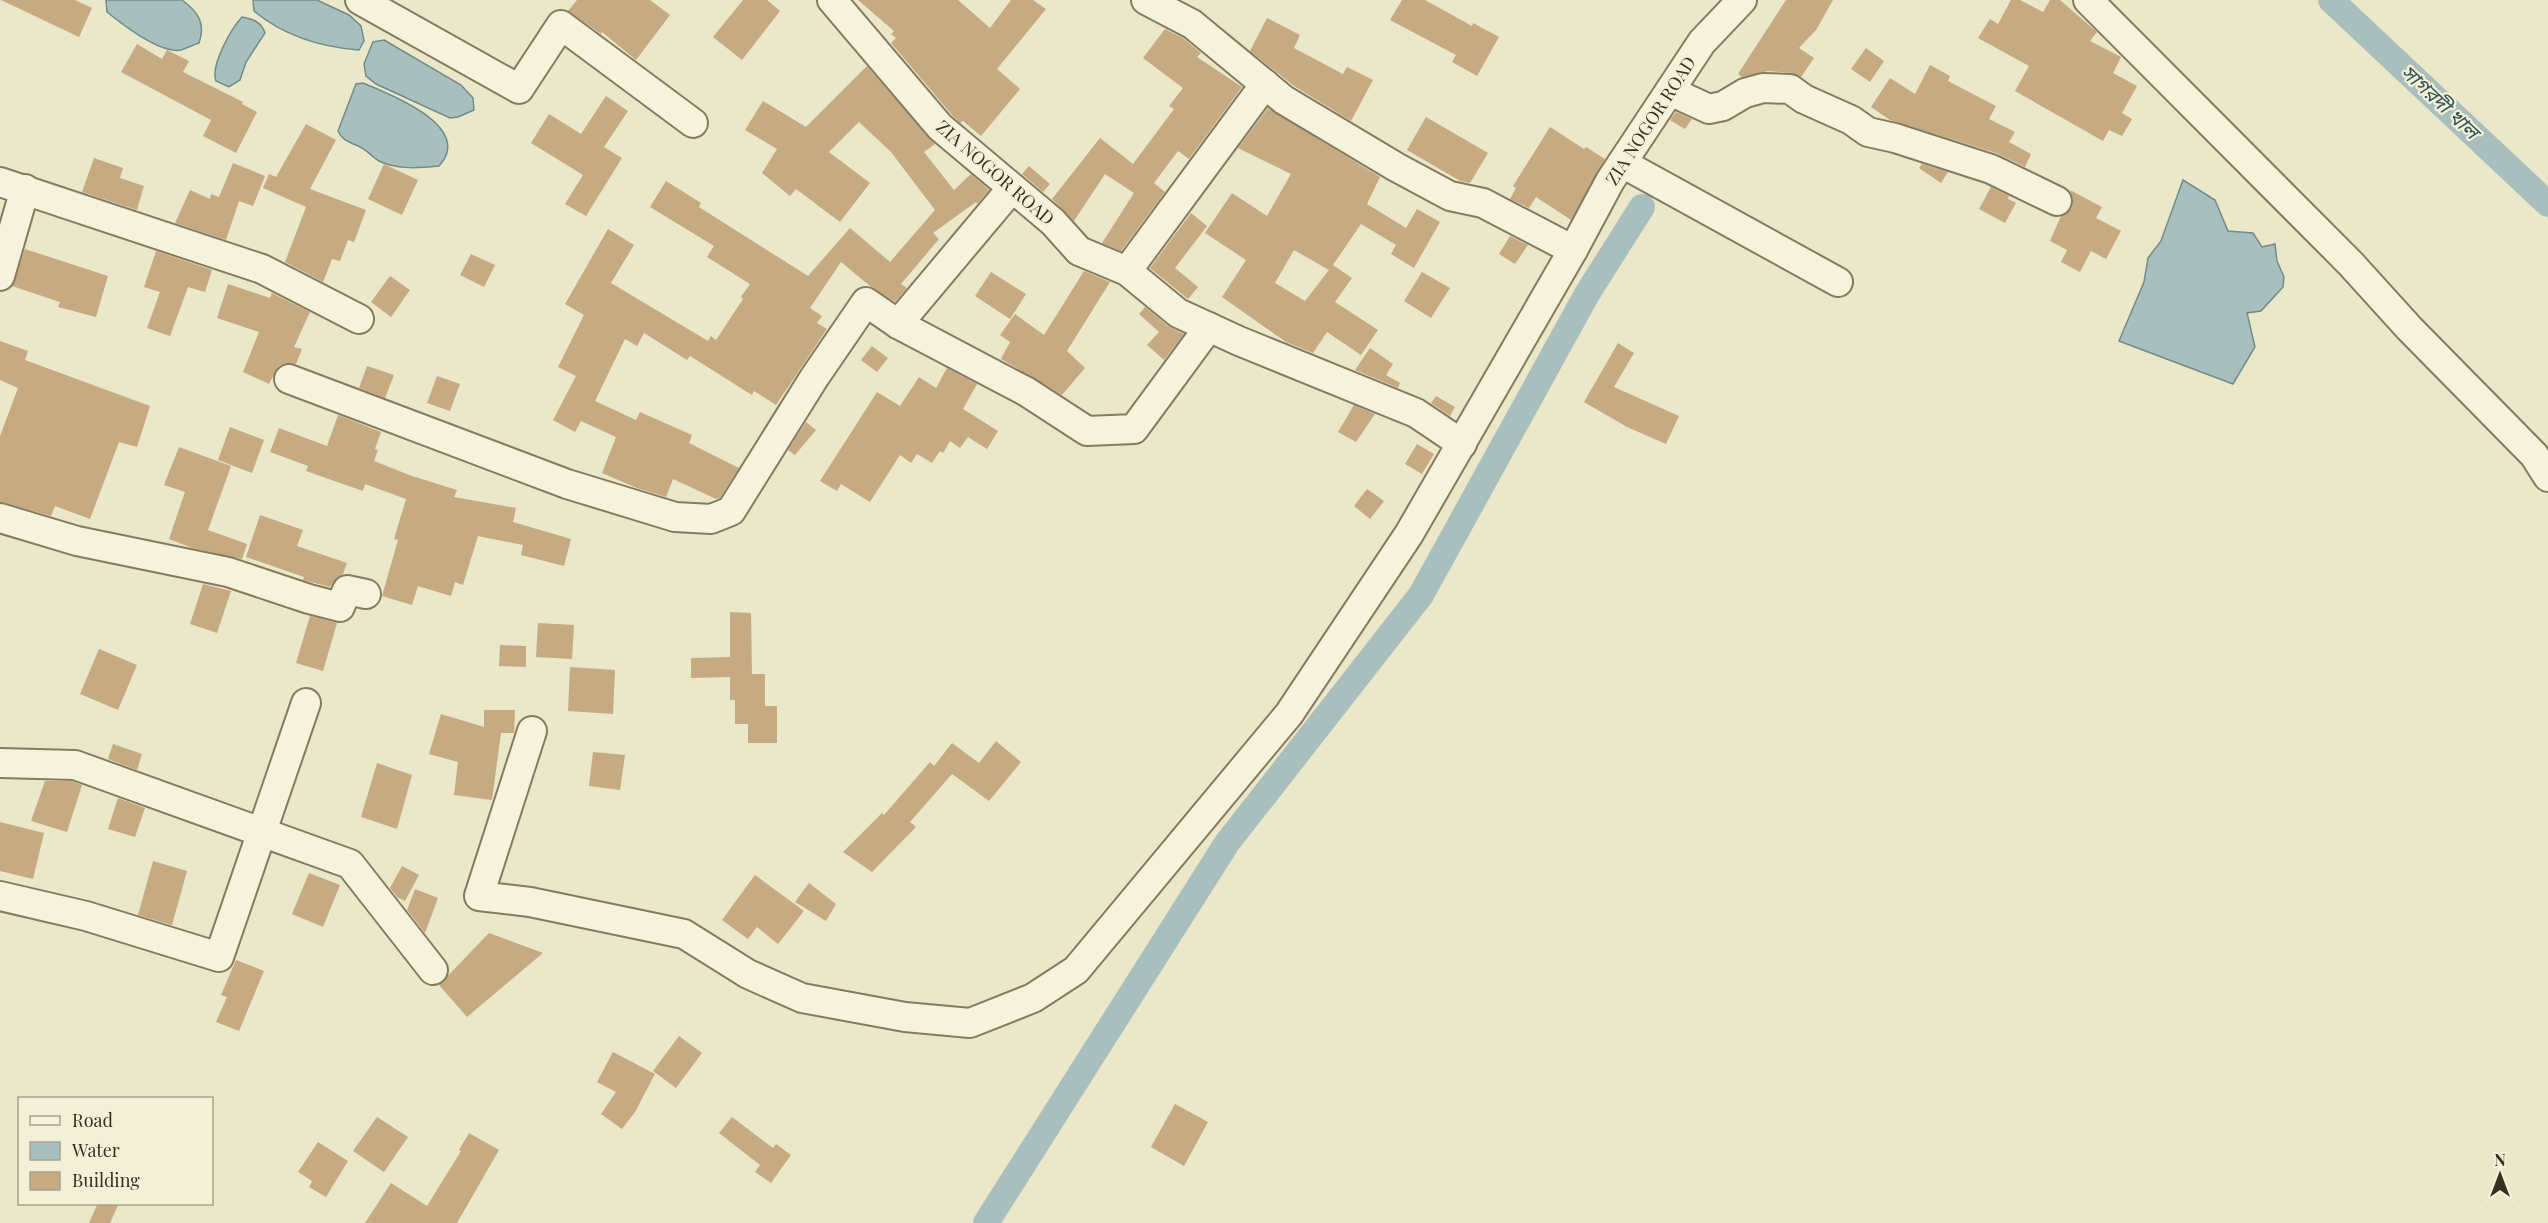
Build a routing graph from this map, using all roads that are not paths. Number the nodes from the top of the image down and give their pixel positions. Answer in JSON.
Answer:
{"nodes":[{"id":1,"x":360,"y":0,"type":"edge"},
{"id":2,"x":832,"y":0,"type":"edge"},
{"id":3,"x":1146,"y":0,"type":"edge"},
{"id":4,"x":1742,"y":0,"type":"edge"},
{"id":5,"x":2088,"y":0,"type":"edge"},
{"id":6,"x":1265,"y":84,"type":"junction"},
{"id":7,"x":1670,"y":91,"type":"junction"},
{"id":8,"x":693,"y":123,"type":"dead end"},
{"id":9,"x":1622,"y":163,"type":"junction"},
{"id":10,"x":13,"y":185,"type":"edge"},
{"id":11,"x":1012,"y":188,"type":"junction"},
{"id":12,"x":2057,"y":201,"type":"dead end"},
{"id":13,"x":1573,"y":250,"type":"junction"},
{"id":14,"x":1127,"y":271,"type":"junction"},
{"id":15,"x":0,"y":276,"type":"edge"},
{"id":16,"x":1838,"y":282,"type":"dead end"},
{"id":17,"x":359,"y":319,"type":"dead end"},
{"id":18,"x":898,"y":324,"type":"junction"},
{"id":19,"x":1209,"y":327,"type":"junction"},
{"id":20,"x":290,"y":380,"type":"dead end"},
{"id":21,"x":1462,"y":444,"type":"junction"},
{"id":22,"x":2548,"y":477,"type":"edge"},
{"id":23,"x":0,"y":518,"type":"edge"},
{"id":24,"x":366,"y":594,"type":"dead end"},
{"id":25,"x":306,"y":703,"type":"dead end"},
{"id":26,"x":532,"y":731,"type":"dead end"},
{"id":27,"x":0,"y":763,"type":"edge"},
{"id":28,"x":262,"y":832,"type":"junction"},
{"id":29,"x":0,"y":896,"type":"edge"},
{"id":30,"x":433,"y":970,"type":"dead end"}],
"edges":[{"from":1,"to":8,"type":"street"},
{"from":2,"to":11,"type":"street","name":"ZIA NOGOR ROAD"},
{"from":3,"to":6,"type":"street"},
{"from":4,"to":7,"type":"street","name":"ZIA NOGOR ROAD"},
{"from":5,"to":22,"type":"street"},
{"from":6,"to":13,"type":"street"},
{"from":6,"to":14,"type":"street"},
{"from":7,"to":9,"type":"street","name":"ZIA NOGOR ROAD"},
{"from":7,"to":12,"type":"street"},
{"from":9,"to":13,"type":"street","name":"ZIA NOGOR ROAD"},
{"from":9,"to":16,"type":"street"},
{"from":10,"to":15,"type":"street"},
{"from":10,"to":17,"type":"street"},
{"from":11,"to":14,"type":"street","name":"ZIA NOGOR ROAD"},
{"from":11,"to":18,"type":"street"},
{"from":13,"to":21,"type":"street","name":"ZIA NOGOR ROAD"},
{"from":14,"to":19,"type":"street","name":"ZIA NOGOR ROAD"},
{"from":18,"to":19,"type":"street"},
{"from":18,"to":20,"type":"street"},
{"from":19,"to":21,"type":"street","name":"ZIA NOGOR ROAD"},
{"from":21,"to":26,"type":"street","name":"ZIA NOGOR ROAD"},
{"from":23,"to":24,"type":"street"},
{"from":25,"to":28,"type":"street"},
{"from":27,"to":28,"type":"street"},
{"from":28,"to":29,"type":"street"},
{"from":28,"to":30,"type":"street"}]}
